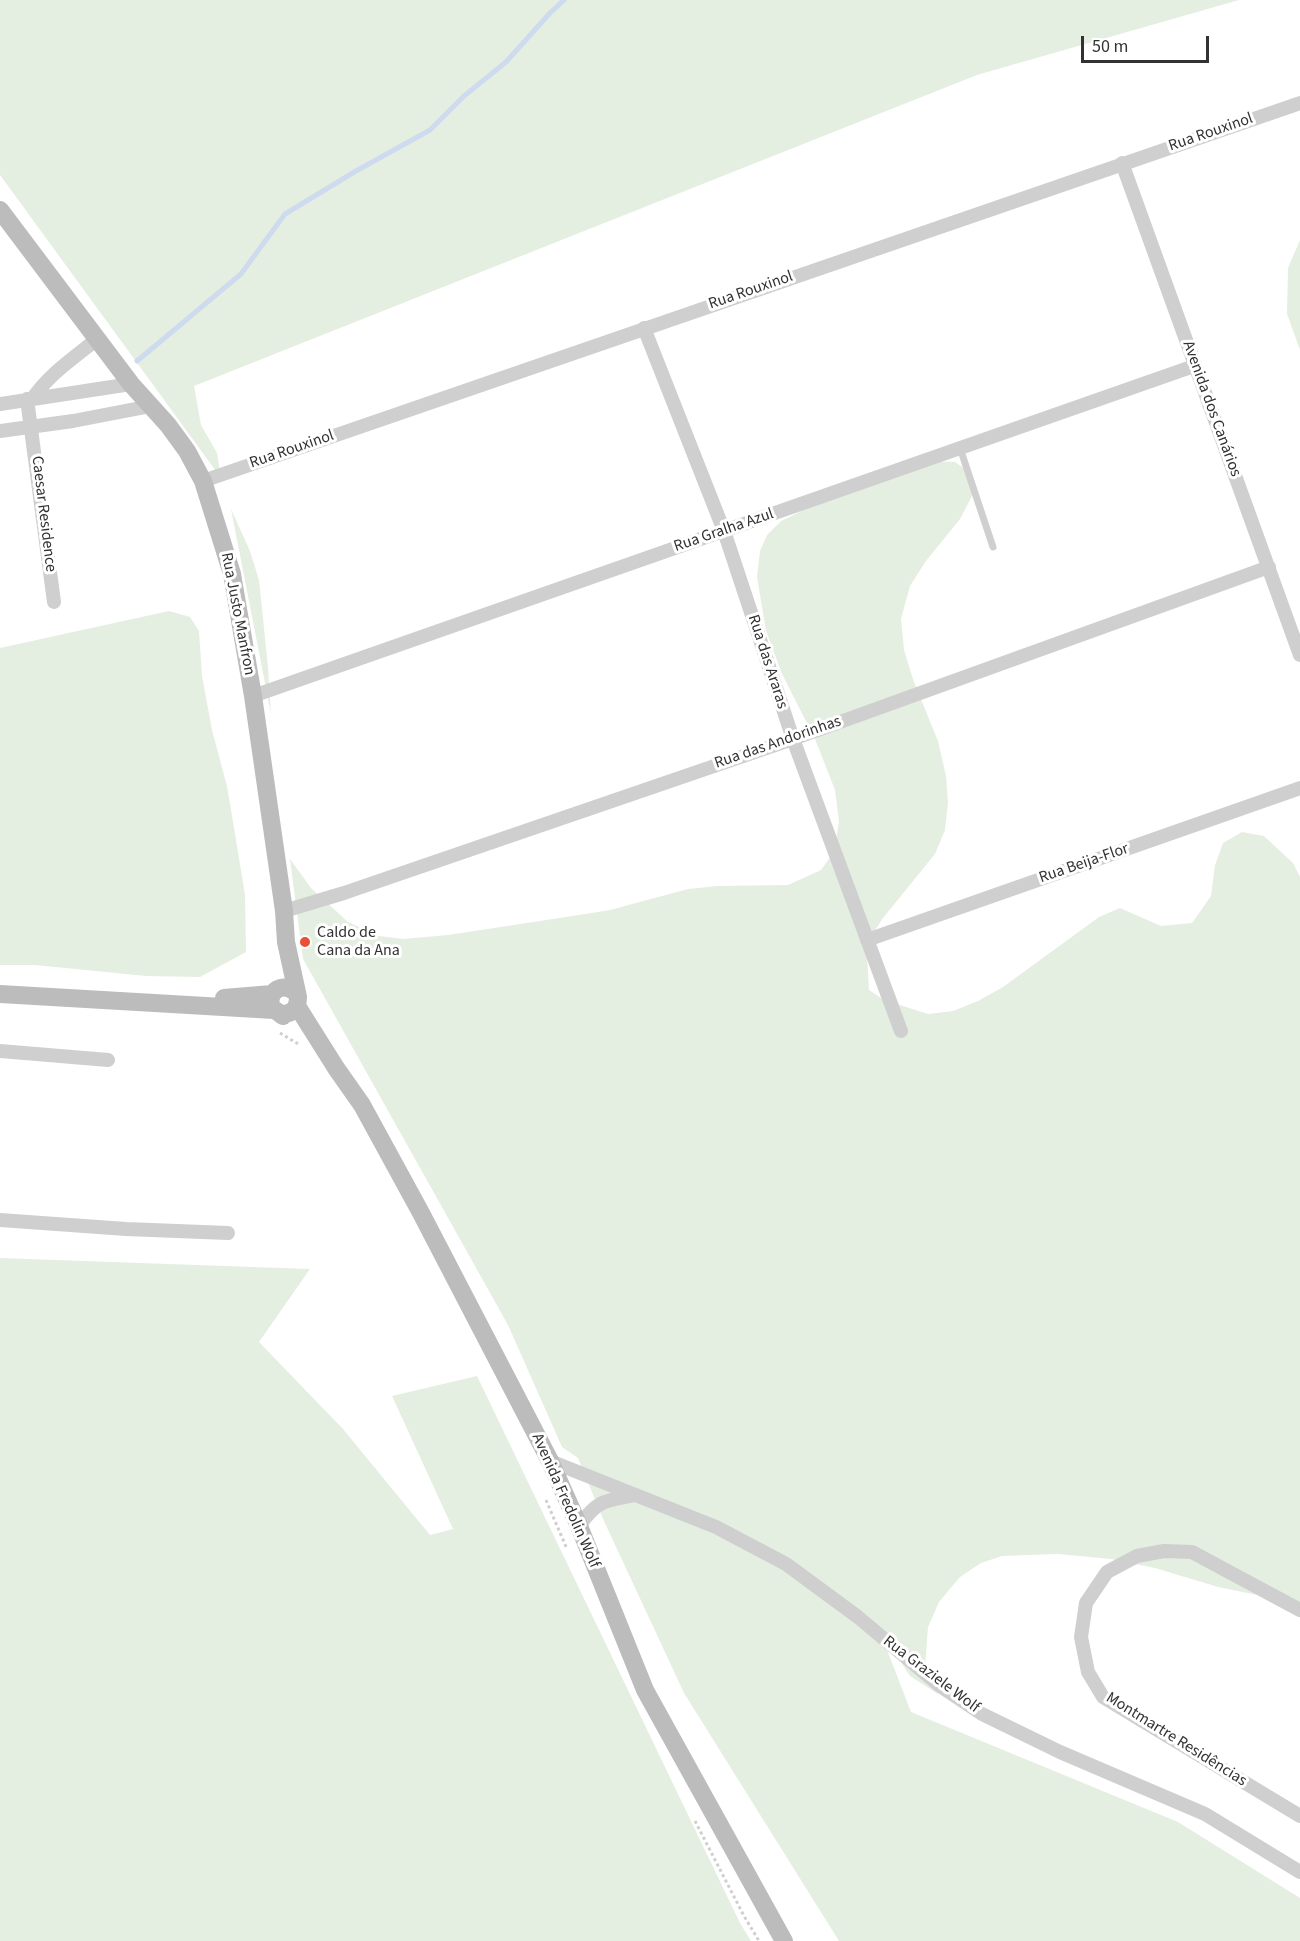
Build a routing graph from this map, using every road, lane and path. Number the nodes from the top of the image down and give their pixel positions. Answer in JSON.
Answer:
{"nodes":[{"id":1,"x":1300,"y":103,"type":"edge"},
{"id":2,"x":1122,"y":163,"type":"junction"},
{"id":3,"x":0,"y":210,"type":"edge"},
{"id":4,"x":644,"y":328,"type":"junction"},
{"id":5,"x":97,"y":339,"type":"junction"},
{"id":6,"x":1194,"y":366,"type":"junction"},
{"id":7,"x":131,"y":384,"type":"junction"},
{"id":8,"x":30,"y":398,"type":"junction"},
{"id":9,"x":0,"y":404,"type":"edge"},
{"id":10,"x":151,"y":406,"type":"junction"},
{"id":11,"x":31,"y":427,"type":"junction"},
{"id":12,"x":0,"y":431,"type":"edge"},
{"id":13,"x":960,"y":448,"type":"junction"},
{"id":14,"x":203,"y":481,"type":"junction"},
{"id":15,"x":724,"y":531,"type":"junction"},
{"id":16,"x":993,"y":547,"type":"dead end"},
{"id":17,"x":1269,"y":567,"type":"junction"},
{"id":18,"x":54,"y":602,"type":"dead end"},
{"id":19,"x":1300,"y":655,"type":"edge"},
{"id":20,"x":253,"y":696,"type":"junction"},
{"id":21,"x":793,"y":739,"type":"junction"},
{"id":22,"x":1300,"y":788,"type":"edge"},
{"id":23,"x":284,"y":911,"type":"junction"},
{"id":24,"x":867,"y":940,"type":"junction"},
{"id":25,"x":0,"y":994,"type":"edge"},
{"id":26,"x":283,"y":1001,"type":"junction"},
{"id":27,"x":901,"y":1031,"type":"dead end"},
{"id":28,"x":280,"y":1033,"type":"dead end"},
{"id":29,"x":304,"y":1048,"type":"dead end"},
{"id":30,"x":0,"y":1051,"type":"edge"},
{"id":31,"x":108,"y":1060,"type":"dead end"},
{"id":32,"x":0,"y":1220,"type":"edge"},
{"id":33,"x":228,"y":1233,"type":"dead end"},
{"id":34,"x":550,"y":1461,"type":"junction"},
{"id":35,"x":542,"y":1490,"type":"dead end"},
{"id":36,"x":636,"y":1495,"type":"junction"},
{"id":37,"x":579,"y":1526,"type":"junction"},
{"id":38,"x":570,"y":1555,"type":"dead end"},
{"id":39,"x":1300,"y":1610,"type":"edge"},
{"id":40,"x":693,"y":1815,"type":"dead end"},
{"id":41,"x":1300,"y":1816,"type":"edge"},
{"id":42,"x":1300,"y":1872,"type":"edge"},
{"id":43,"x":759,"y":1941,"type":"edge"},
{"id":44,"x":784,"y":1941,"type":"edge"}],
"edges":[{"from":1,"to":2,"type":"street","name":"Rua Rouxinol"},
{"from":2,"to":4,"type":"street","name":"Rua Rouxinol"},
{"from":2,"to":6,"type":"street","name":"Avenida dos Canários"},
{"from":3,"to":5,"type":"main road","name":"Rua Justo Manfron"},
{"from":4,"to":14,"type":"street","name":"Rua Rouxinol"},
{"from":4,"to":15,"type":"street","name":"Rua das Araras"},
{"from":5,"to":7,"type":"main road","name":"Rua Justo Manfron"},
{"from":5,"to":8,"type":"street"},
{"from":6,"to":13,"type":"street","name":"Rua Gralha Azul"},
{"from":6,"to":17,"type":"street","name":"Avenida dos Canários"},
{"from":7,"to":8,"type":"street"},
{"from":7,"to":10,"type":"main road","name":"Rua Justo Manfron"},
{"from":8,"to":9,"type":"street"},
{"from":8,"to":11,"type":"street","name":"Caesar Residence"},
{"from":10,"to":11,"type":"street"},
{"from":10,"to":14,"type":"main road","name":"Rua Justo Manfron"},
{"from":11,"to":12,"type":"street"},
{"from":11,"to":18,"type":"street","name":"Caesar Residence"},
{"from":13,"to":15,"type":"street","name":"Rua Gralha Azul"},
{"from":13,"to":16,"type":"lane"},
{"from":14,"to":20,"type":"main road","name":"Rua Justo Manfron"},
{"from":15,"to":20,"type":"street","name":"Rua Gralha Azul"},
{"from":15,"to":21,"type":"street","name":"Rua das Araras"},
{"from":17,"to":19,"type":"street","name":"Avenida dos Canários"},
{"from":17,"to":21,"type":"street","name":"Rua das Andorinhas"},
{"from":20,"to":23,"type":"main road","name":"Rua Justo Manfron"},
{"from":21,"to":23,"type":"street","name":"Rua das Andorinhas"},
{"from":21,"to":24,"type":"street","name":"Rua das Araras"},
{"from":22,"to":24,"type":"street","name":"Rua Beija-Flor"},
{"from":23,"to":26,"type":"main road","name":"Rua Justo Manfron"},
{"from":24,"to":27,"type":"street","name":"Rua das Araras"},
{"from":25,"to":26,"type":"main road"},
{"from":26,"to":34,"type":"main road","name":"Avenida Fredolin Wolf"},
{"from":28,"to":29,"type":"path"},
{"from":30,"to":31,"type":"street"},
{"from":32,"to":33,"type":"street"},
{"from":34,"to":36,"type":"street","name":"Rua Graziele Wolf"},
{"from":34,"to":37,"type":"main road","name":"Avenida Fredolin Wolf"},
{"from":35,"to":38,"type":"path"},
{"from":36,"to":37,"type":"street"},
{"from":36,"to":42,"type":"street","name":"Rua Graziele Wolf"},
{"from":37,"to":44,"type":"main road","name":"Avenida Fredolin Wolf"},
{"from":39,"to":41,"type":"street","name":"Montmartre Residências"},
{"from":40,"to":43,"type":"path"}]}
